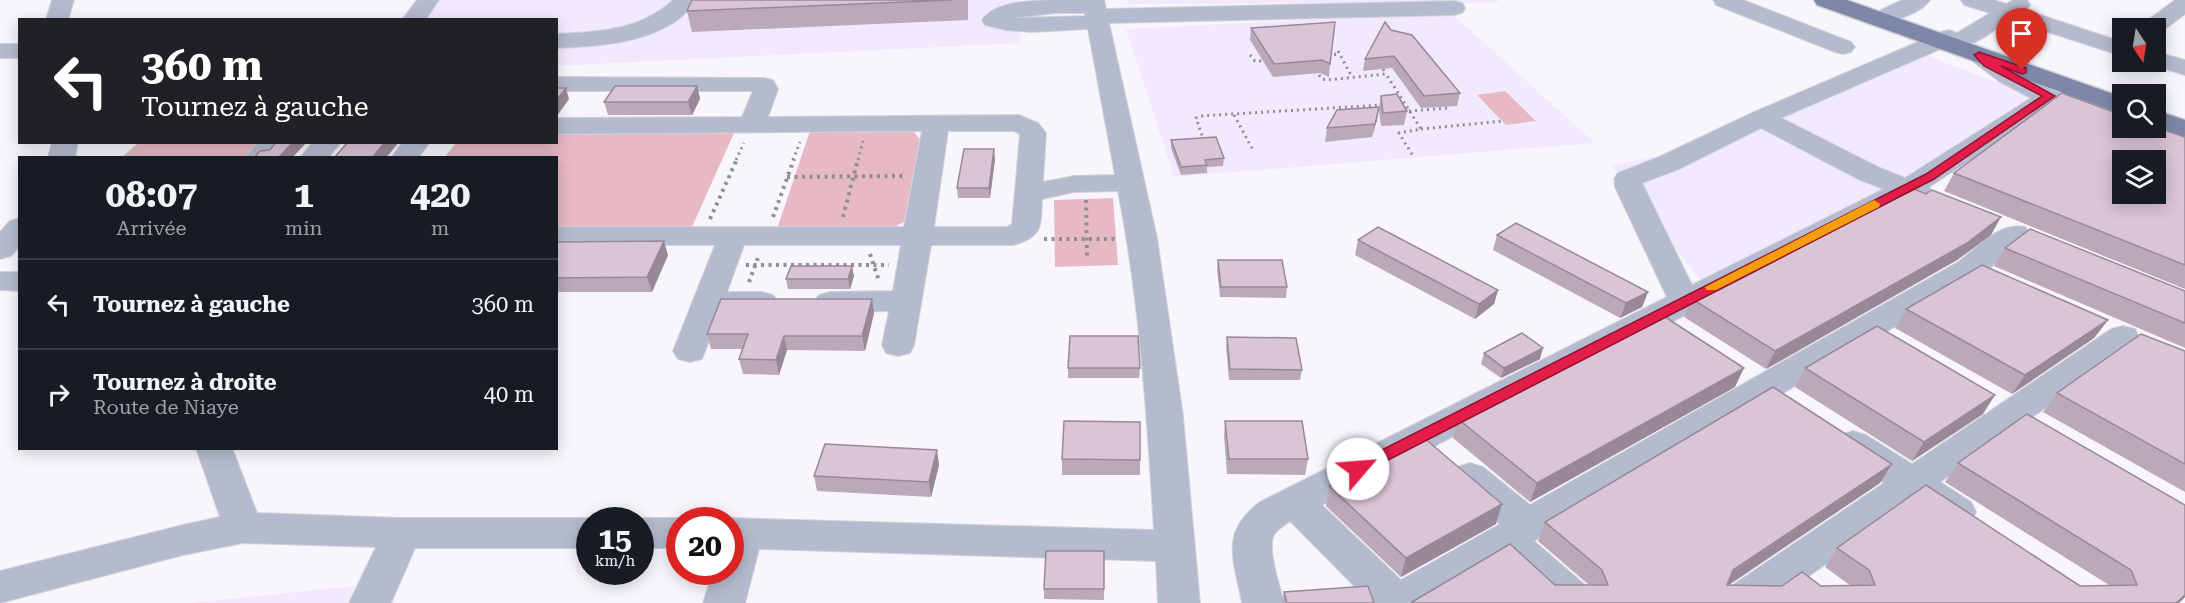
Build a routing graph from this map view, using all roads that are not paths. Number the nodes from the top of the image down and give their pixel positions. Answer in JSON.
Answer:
{"nodes":[{"id":1,"x":63,"y":0,"type":"edge"},
{"id":2,"x":428,"y":0,"type":"edge"},
{"id":3,"x":686,"y":0,"type":"edge"},
{"id":4,"x":1724,"y":0,"type":"edge"},
{"id":5,"x":1825,"y":0,"type":"edge"},
{"id":6,"x":1919,"y":0,"type":"edge"},
{"id":7,"x":1972,"y":0,"type":"edge"},
{"id":8,"x":2027,"y":0,"type":"edge"},
{"id":9,"x":2185,"y":3,"type":"edge"},
{"id":10,"x":1454,"y":8,"type":"dead end"},
{"id":11,"x":1096,"y":11,"type":"edge"},
{"id":12,"x":2007,"y":12,"type":"junction"},
{"id":13,"x":1878,"y":14,"type":"edge"},
{"id":14,"x":58,"y":18,"type":"edge"},
{"id":15,"x":414,"y":18,"type":"edge"},
{"id":16,"x":2165,"y":18,"type":"edge"},
{"id":17,"x":558,"y":41,"type":"edge"},
{"id":18,"x":1957,"y":43,"type":"junction"},
{"id":19,"x":2112,"y":46,"type":"edge"},
{"id":20,"x":1843,"y":47,"type":"dead end"},
{"id":21,"x":0,"y":51,"type":"edge"},
{"id":22,"x":18,"y":51,"type":"edge"},
{"id":23,"x":2166,"y":62,"type":"edge"},
{"id":24,"x":2185,"y":68,"type":"edge"},
{"id":25,"x":558,"y":84,"type":"edge"},
{"id":26,"x":2112,"y":95,"type":"edge"},
{"id":27,"x":2050,"y":96,"type":"junction"},
{"id":28,"x":2112,"y":102,"type":"edge"},
{"id":29,"x":2166,"y":113,"type":"edge"},
{"id":30,"x":1761,"y":118,"type":"junction"},
{"id":31,"x":2185,"y":120,"type":"edge"},
{"id":32,"x":2112,"y":121,"type":"edge"},
{"id":33,"x":2166,"y":122,"type":"edge"},
{"id":34,"x":936,"y":123,"type":"junction"},
{"id":35,"x":752,"y":124,"type":"junction"},
{"id":36,"x":558,"y":126,"type":"edge"},
{"id":37,"x":2185,"y":129,"type":"edge"},
{"id":38,"x":2156,"y":138,"type":"edge"},
{"id":39,"x":271,"y":144,"type":"edge"},
{"id":40,"x":326,"y":144,"type":"edge"},
{"id":41,"x":415,"y":144,"type":"edge"},
{"id":42,"x":2185,"y":148,"type":"edge"},
{"id":43,"x":1032,"y":154,"type":"junction"},
{"id":44,"x":260,"y":156,"type":"edge"},
{"id":45,"x":315,"y":156,"type":"edge"},
{"id":46,"x":406,"y":156,"type":"edge"},
{"id":47,"x":1129,"y":175,"type":"junction"},
{"id":48,"x":1906,"y":188,"type":"junction"},
{"id":49,"x":1029,"y":194,"type":"junction"},
{"id":50,"x":1943,"y":202,"type":"edge"},
{"id":51,"x":18,"y":229,"type":"edge"},
{"id":52,"x":2013,"y":231,"type":"dead end"},
{"id":53,"x":558,"y":236,"type":"edge"},
{"id":54,"x":718,"y":236,"type":"junction"},
{"id":55,"x":918,"y":236,"type":"junction"},
{"id":56,"x":0,"y":250,"type":"edge"},
{"id":57,"x":1970,"y":269,"type":"junction"},
{"id":58,"x":0,"y":281,"type":"edge"},
{"id":59,"x":18,"y":282,"type":"edge"},
{"id":60,"x":2002,"y":284,"type":"edge"},
{"id":61,"x":708,"y":302,"type":"junction"},
{"id":62,"x":896,"y":302,"type":"junction"},
{"id":63,"x":1675,"y":317,"type":"junction"},
{"id":64,"x":2090,"y":323,"type":"edge"},
{"id":65,"x":1868,"y":329,"type":"junction"},
{"id":66,"x":897,"y":345,"type":"dead end"},
{"id":67,"x":1899,"y":347,"type":"edge"},
{"id":68,"x":690,"y":351,"type":"dead end"},
{"id":69,"x":1981,"y":396,"type":"edge"},
{"id":70,"x":1782,"y":397,"type":"junction"},
{"id":71,"x":2027,"y":423,"type":"junction"},
{"id":72,"x":1422,"y":436,"type":"junction"},
{"id":73,"x":215,"y":450,"type":"edge"},
{"id":74,"x":1912,"y":483,"type":"junction"},
{"id":75,"x":1294,"y":501,"type":"junction"},
{"id":76,"x":1981,"y":527,"type":"edge"},
{"id":77,"x":243,"y":528,"type":"junction"},
{"id":78,"x":1517,"y":532,"type":"junction"},
{"id":79,"x":402,"y":533,"type":"junction"},
{"id":80,"x":576,"y":533,"type":"edge"},
{"id":81,"x":744,"y":533,"type":"edge"},
{"id":82,"x":1173,"y":546,"type":"junction"},
{"id":83,"x":1791,"y":567,"type":"junction"},
{"id":84,"x":727,"y":585,"type":"edge"},
{"id":85,"x":0,"y":588,"type":"edge"},
{"id":86,"x":1824,"y":591,"type":"edge"},
{"id":87,"x":369,"y":603,"type":"edge"},
{"id":88,"x":724,"y":603,"type":"edge"},
{"id":89,"x":1179,"y":603,"type":"edge"},
{"id":90,"x":1263,"y":603,"type":"edge"},
{"id":91,"x":1397,"y":603,"type":"edge"},
{"id":92,"x":1577,"y":603,"type":"edge"},
{"id":93,"x":1739,"y":603,"type":"edge"}],
"edges":[{"from":1,"to":14,"type":"street"},
{"from":2,"to":15,"type":"street"},
{"from":3,"to":17,"type":"street"},
{"from":4,"to":20,"type":"street"},
{"from":5,"to":13,"type":"main road"},
{"from":6,"to":13,"type":"street"},
{"from":7,"to":12,"type":"street"},
{"from":8,"to":12,"type":"street"},
{"from":9,"to":16,"type":"street"},
{"from":10,"to":11,"type":"street"},
{"from":11,"to":47,"type":"street"},
{"from":12,"to":18,"type":"street"},
{"from":12,"to":19,"type":"street"},
{"from":13,"to":18,"type":"main road"},
{"from":18,"to":26,"type":"main road"},
{"from":18,"to":27,"type":"street"},
{"from":18,"to":28,"type":"main road"},
{"from":18,"to":30,"type":"street"},
{"from":21,"to":22,"type":"street"},
{"from":23,"to":24,"type":"street"},
{"from":25,"to":35,"type":"street"},
{"from":27,"to":32,"type":"street"},
{"from":27,"to":48,"type":"street"},
{"from":29,"to":31,"type":"main road"},
{"from":30,"to":48,"type":"street"},
{"from":30,"to":63,"type":"street"},
{"from":33,"to":37,"type":"main road"},
{"from":34,"to":35,"type":"street"},
{"from":34,"to":43,"type":"street"},
{"from":34,"to":55,"type":"street"},
{"from":35,"to":36,"type":"street"},
{"from":38,"to":42,"type":"street"},
{"from":39,"to":44,"type":"street"},
{"from":40,"to":45,"type":"street"},
{"from":41,"to":46,"type":"street"},
{"from":43,"to":47,"type":"street"},
{"from":43,"to":49,"type":"street"},
{"from":47,"to":49,"type":"street"},
{"from":47,"to":82,"type":"street"},
{"from":48,"to":50,"type":"street"},
{"from":48,"to":63,"type":"street"},
{"from":49,"to":55,"type":"street"},
{"from":51,"to":56,"type":"street"},
{"from":52,"to":57,"type":"street"},
{"from":53,"to":54,"type":"street"},
{"from":54,"to":55,"type":"street"},
{"from":54,"to":61,"type":"street"},
{"from":55,"to":62,"type":"street"},
{"from":57,"to":60,"type":"street"},
{"from":57,"to":65,"type":"street"},
{"from":58,"to":59,"type":"street"},
{"from":61,"to":62,"type":"street"},
{"from":61,"to":68,"type":"street"},
{"from":62,"to":66,"type":"street"},
{"from":63,"to":72,"type":"street"},
{"from":64,"to":71,"type":"street"},
{"from":65,"to":67,"type":"street"},
{"from":65,"to":70,"type":"street"},
{"from":69,"to":71,"type":"street"},
{"from":70,"to":74,"type":"street"},
{"from":70,"to":78,"type":"street"},
{"from":71,"to":74,"type":"street"},
{"from":72,"to":75,"type":"street"},
{"from":72,"to":78,"type":"street"},
{"from":73,"to":77,"type":"street"},
{"from":74,"to":76,"type":"street"},
{"from":74,"to":83,"type":"street"},
{"from":75,"to":90,"type":"street"},
{"from":75,"to":91,"type":"street"},
{"from":77,"to":79,"type":"street"},
{"from":77,"to":85,"type":"street"},
{"from":78,"to":91,"type":"street"},
{"from":78,"to":92,"type":"street"},
{"from":79,"to":80,"type":"street"},
{"from":79,"to":87,"type":"street"},
{"from":81,"to":82,"type":"street"},
{"from":82,"to":89,"type":"street"},
{"from":83,"to":86,"type":"street"},
{"from":83,"to":93,"type":"street"},
{"from":84,"to":88,"type":"street"}]}
